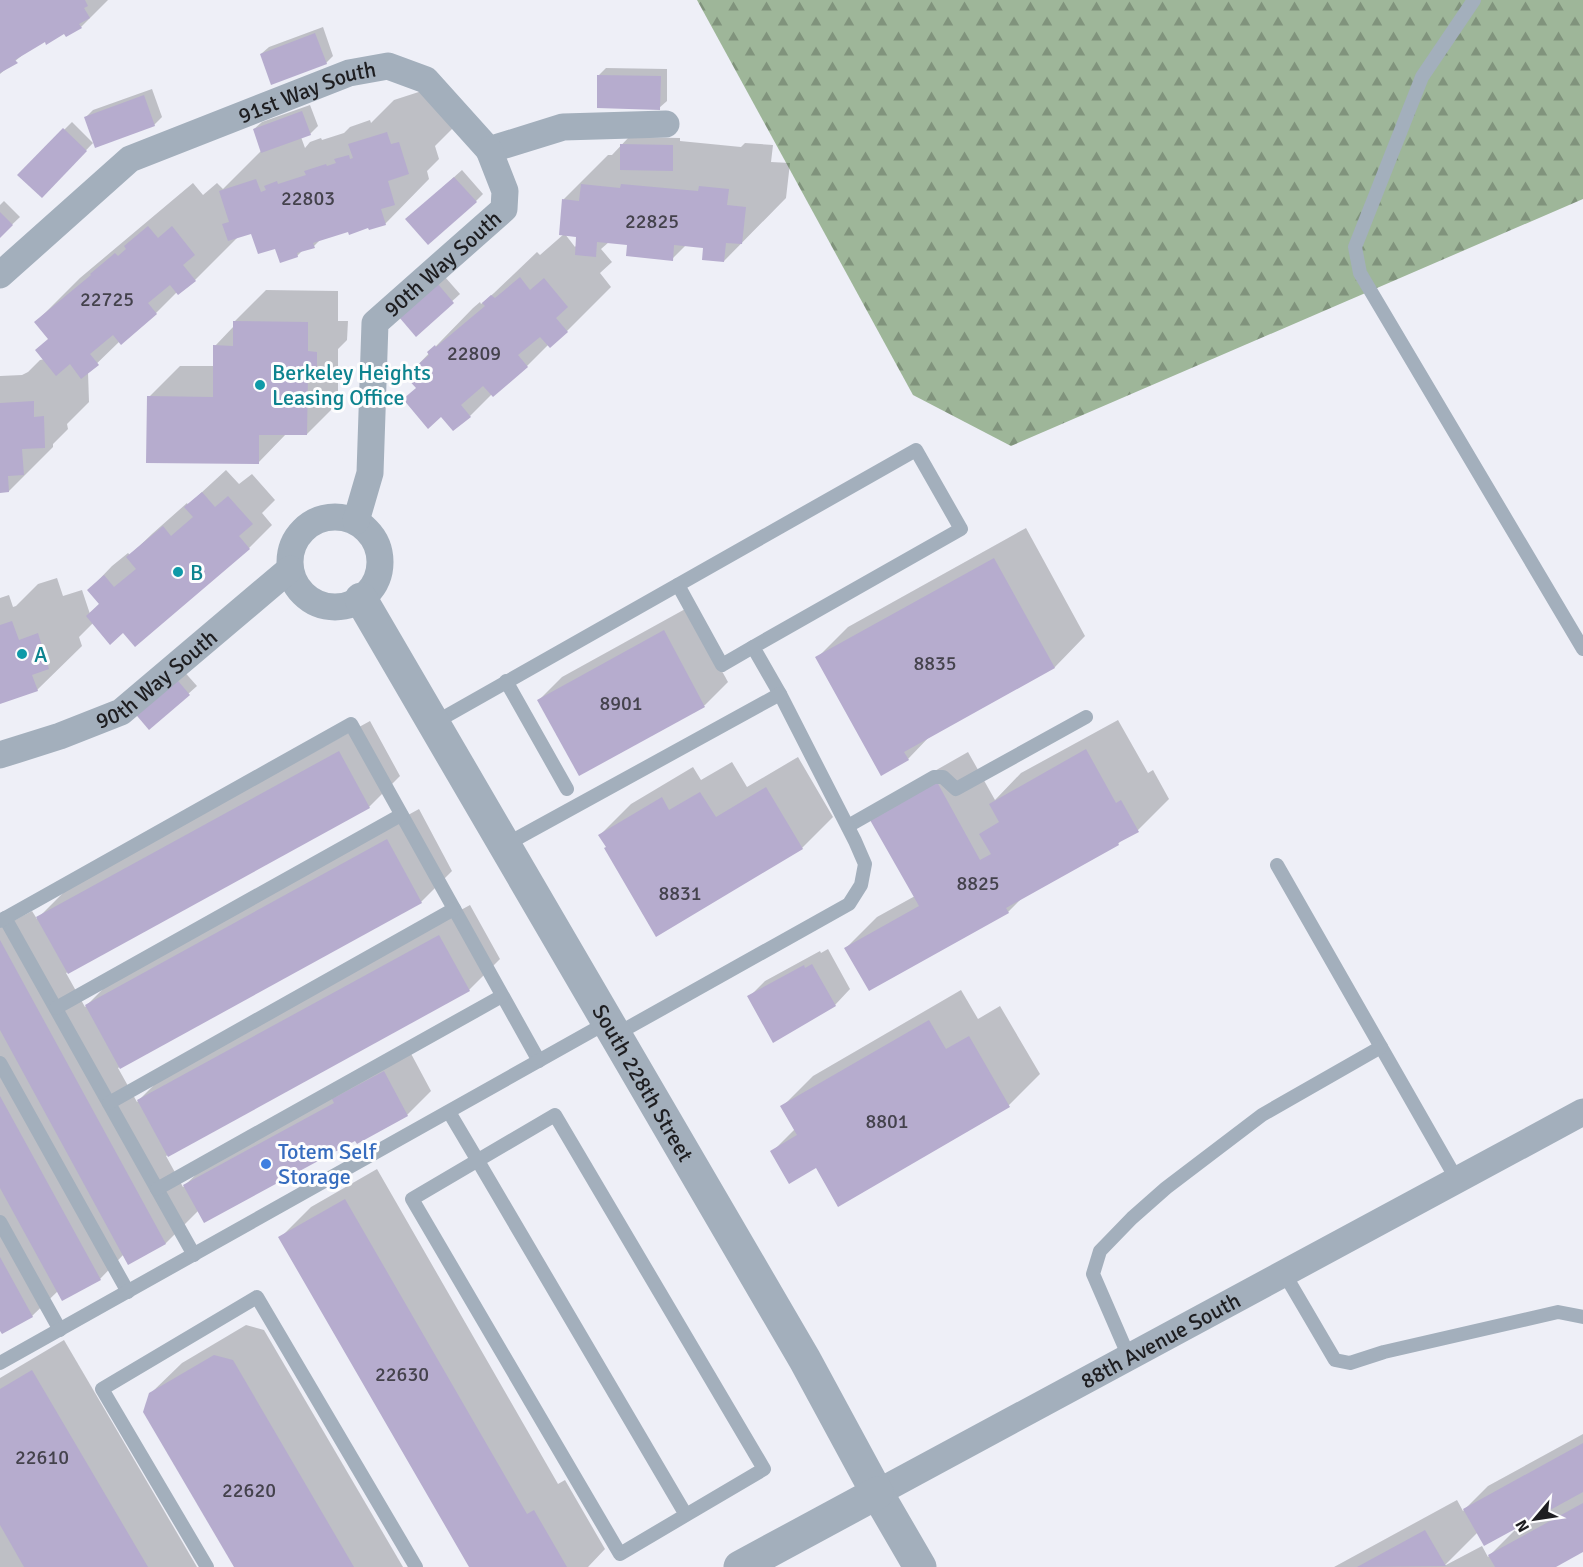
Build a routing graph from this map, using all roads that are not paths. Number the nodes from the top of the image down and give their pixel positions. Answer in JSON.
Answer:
{"nodes":[{"id":1,"x":1474,"y":0,"type":"edge"},
{"id":2,"x":666,"y":124,"type":"dead end"},
{"id":3,"x":489,"y":150,"type":"junction"},
{"id":4,"x":0,"y":275,"type":"edge"},
{"id":5,"x":356,"y":521,"type":"junction"},
{"id":6,"x":290,"y":569,"type":"junction"},
{"id":7,"x":678,"y":585,"type":"junction"},
{"id":8,"x":362,"y":599,"type":"junction"},
{"id":9,"x":753,"y":647,"type":"junction"},
{"id":10,"x":1583,"y":649,"type":"edge"},
{"id":11,"x":506,"y":681,"type":"junction"},
{"id":12,"x":780,"y":694,"type":"junction"},
{"id":13,"x":1086,"y":717,"type":"dead end"},
{"id":14,"x":434,"y":723,"type":"junction"},
{"id":15,"x":0,"y":755,"type":"edge"},
{"id":16,"x":567,"y":789,"type":"dead end"},
{"id":17,"x":401,"y":815,"type":"junction"},
{"id":18,"x":848,"y":826,"type":"junction"},
{"id":19,"x":505,"y":845,"type":"junction"},
{"id":20,"x":1277,"y":865,"type":"dead end"},
{"id":21,"x":454,"y":909,"type":"junction"},
{"id":22,"x":3,"y":919,"type":"edge"},
{"id":23,"x":502,"y":996,"type":"junction"},
{"id":24,"x":56,"y":1008,"type":"junction"},
{"id":25,"x":612,"y":1029,"type":"junction"},
{"id":26,"x":1381,"y":1047,"type":"junction"},
{"id":27,"x":539,"y":1061,"type":"junction"},
{"id":28,"x":0,"y":1063,"type":"edge"},
{"id":29,"x":109,"y":1103,"type":"junction"},
{"id":30,"x":449,"y":1112,"type":"junction"},
{"id":31,"x":1583,"y":1112,"type":"edge"},
{"id":32,"x":478,"y":1161,"type":"junction"},
{"id":33,"x":1457,"y":1180,"type":"junction"},
{"id":34,"x":158,"y":1189,"type":"junction"},
{"id":35,"x":0,"y":1222,"type":"edge"},
{"id":36,"x":194,"y":1254,"type":"junction"},
{"id":37,"x":1284,"y":1273,"type":"junction"},
{"id":38,"x":128,"y":1292,"type":"junction"},
{"id":39,"x":1583,"y":1317,"type":"edge"},
{"id":40,"x":60,"y":1330,"type":"junction"},
{"id":41,"x":1129,"y":1357,"type":"junction"},
{"id":42,"x":0,"y":1363,"type":"edge"},
{"id":43,"x":877,"y":1493,"type":"junction"},
{"id":44,"x":686,"y":1515,"type":"junction"},
{"id":45,"x":207,"y":1567,"type":"edge"},
{"id":46,"x":416,"y":1567,"type":"edge"},
{"id":47,"x":740,"y":1567,"type":"edge"},
{"id":48,"x":920,"y":1567,"type":"edge"}],
"edges":[{"from":1,"to":10,"type":"lane"},
{"from":2,"to":3,"type":"street"},
{"from":3,"to":4,"type":"street","name":"91st Way South"},
{"from":3,"to":5,"type":"street","name":"90th Way South"},
{"from":5,"to":6,"type":"street"},
{"from":5,"to":8,"type":"street"},
{"from":6,"to":8,"type":"street"},
{"from":6,"to":15,"type":"street","name":"90th Way South"},
{"from":7,"to":9,"type":"lane"},
{"from":7,"to":9,"type":"lane"},
{"from":7,"to":11,"type":"lane"},
{"from":8,"to":14,"type":"street","name":"South 228th Street"},
{"from":9,"to":12,"type":"lane"},
{"from":11,"to":14,"type":"lane"},
{"from":11,"to":16,"type":"lane"},
{"from":12,"to":18,"type":"lane"},
{"from":12,"to":19,"type":"lane"},
{"from":13,"to":18,"type":"lane"},
{"from":14,"to":19,"type":"street","name":"South 228th Street"},
{"from":17,"to":21,"type":"lane"},
{"from":17,"to":22,"type":"lane"},
{"from":17,"to":24,"type":"lane"},
{"from":18,"to":25,"type":"lane"},
{"from":19,"to":25,"type":"street","name":"South 228th Street"},
{"from":20,"to":26,"type":"lane"},
{"from":21,"to":23,"type":"lane"},
{"from":21,"to":29,"type":"lane"},
{"from":22,"to":24,"type":"lane"},
{"from":23,"to":27,"type":"lane"},
{"from":23,"to":34,"type":"lane"},
{"from":24,"to":29,"type":"lane"},
{"from":25,"to":27,"type":"lane"},
{"from":25,"to":43,"type":"street","name":"South 228th Street"},
{"from":26,"to":33,"type":"lane"},
{"from":26,"to":41,"type":"lane"},
{"from":27,"to":30,"type":"lane"},
{"from":28,"to":38,"type":"lane"},
{"from":29,"to":34,"type":"lane"},
{"from":30,"to":32,"type":"lane"},
{"from":30,"to":36,"type":"lane"},
{"from":31,"to":33,"type":"street","name":"88th Avenue South"},
{"from":32,"to":44,"type":"lane"},
{"from":32,"to":44,"type":"lane"},
{"from":32,"to":44,"type":"lane"},
{"from":33,"to":37,"type":"street","name":"88th Avenue South"},
{"from":34,"to":36,"type":"lane"},
{"from":35,"to":40,"type":"lane"},
{"from":36,"to":38,"type":"lane"},
{"from":37,"to":39,"type":"lane"},
{"from":37,"to":41,"type":"street","name":"88th Avenue South"},
{"from":38,"to":40,"type":"lane"},
{"from":40,"to":42,"type":"lane"},
{"from":41,"to":43,"type":"street","name":"88th Avenue South"},
{"from":43,"to":47,"type":"street","name":"88th Avenue South"},
{"from":43,"to":48,"type":"street","name":"South 228th Street"},
{"from":45,"to":46,"type":"lane"}]}
